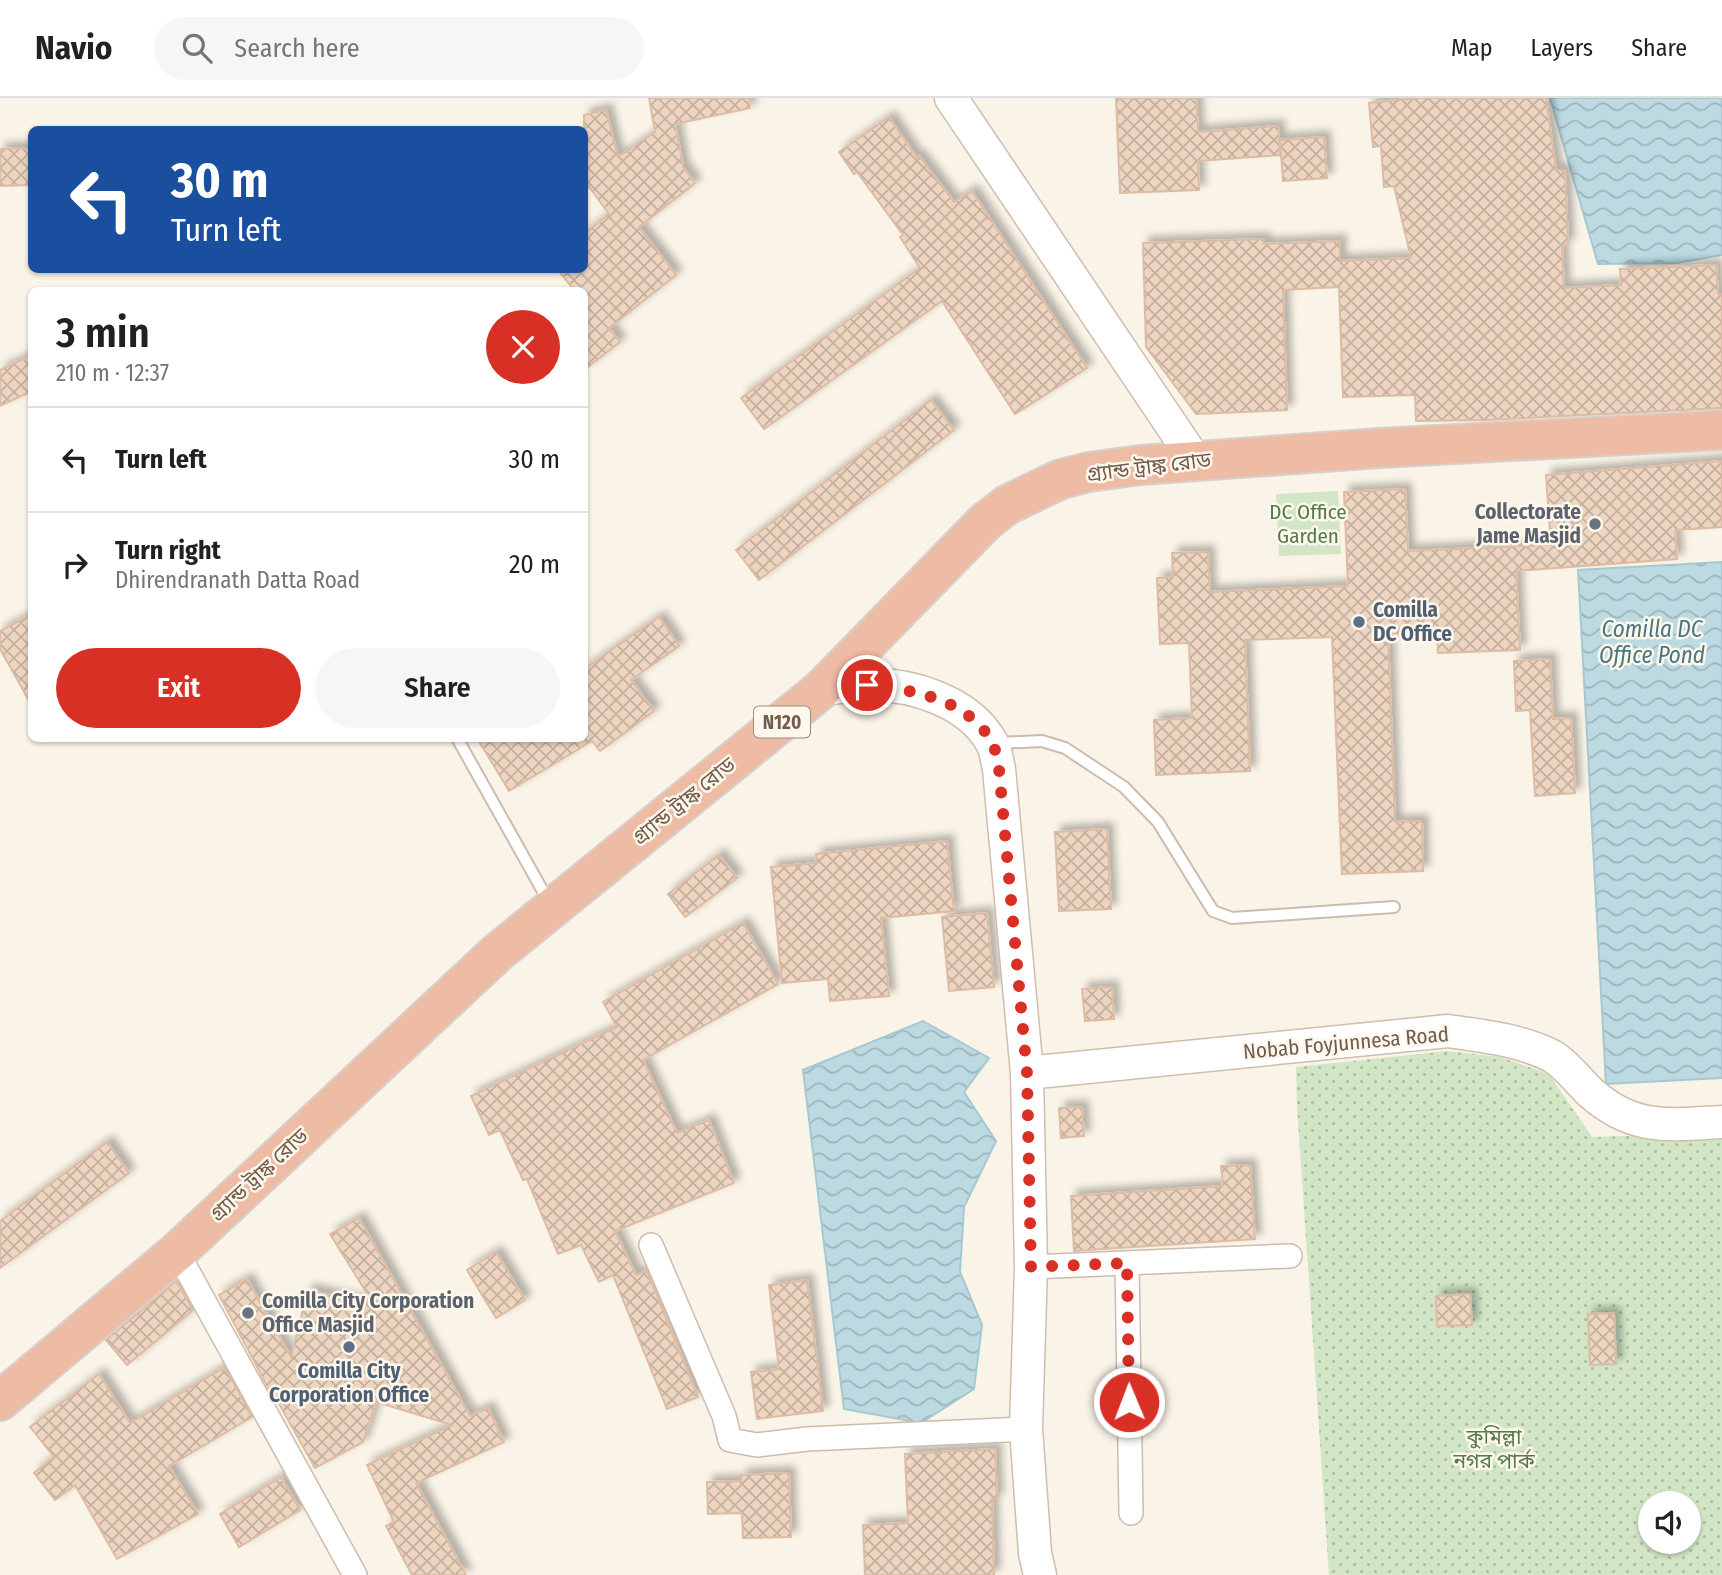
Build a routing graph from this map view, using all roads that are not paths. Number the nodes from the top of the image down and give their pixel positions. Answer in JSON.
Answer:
{"nodes":[{"id":1,"x":959,"y":100,"type":"edge"},
{"id":2,"x":1722,"y":430,"type":"edge"},
{"id":3,"x":1195,"y":460,"type":"junction"},
{"id":4,"x":822,"y":689,"type":"junction"},
{"id":5,"x":459,"y":742,"type":"edge"},
{"id":6,"x":993,"y":744,"type":"junction"},
{"id":7,"x":552,"y":907,"type":"junction"},
{"id":8,"x":1394,"y":907,"type":"dead end"},
{"id":9,"x":1027,"y":1073,"type":"junction"},
{"id":10,"x":1722,"y":1122,"type":"edge"},
{"id":11,"x":651,"y":1245,"type":"dead end"},
{"id":12,"x":177,"y":1252,"type":"junction"},
{"id":13,"x":1290,"y":1256,"type":"dead end"},
{"id":14,"x":1127,"y":1263,"type":"junction"},
{"id":15,"x":1031,"y":1267,"type":"junction"},
{"id":16,"x":0,"y":1401,"type":"edge"},
{"id":17,"x":1027,"y":1429,"type":"junction"},
{"id":18,"x":1131,"y":1513,"type":"dead end"},
{"id":19,"x":355,"y":1575,"type":"edge"},
{"id":20,"x":1040,"y":1575,"type":"edge"}],
"edges":[{"from":1,"to":3,"type":"street"},
{"from":2,"to":3,"type":"highway","name":"গ্র্যান্ড ট্রাঙ্ক রোড","number":"N120"},
{"from":3,"to":4,"type":"highway","name":"গ্র্যান্ড ট্রাঙ্ক রোড","number":"N120"},
{"from":4,"to":6,"type":"street"},
{"from":4,"to":7,"type":"highway","name":"গ্র্যান্ড ট্রাঙ্ক রোড","number":"N120"},
{"from":5,"to":7,"type":"lane"},
{"from":6,"to":8,"type":"lane"},
{"from":6,"to":9,"type":"street"},
{"from":7,"to":12,"type":"highway","name":"গ্র্যান্ড ট্রাঙ্ক রোড","number":"N120"},
{"from":9,"to":10,"type":"street","name":"Nobab Foyjunnesa Road"},
{"from":9,"to":15,"type":"street"},
{"from":11,"to":17,"type":"street"},
{"from":12,"to":16,"type":"highway","name":"গ্র্যান্ড ট্রাঙ্ক রোড","number":"N120"},
{"from":12,"to":19,"type":"street"},
{"from":13,"to":14,"type":"street"},
{"from":14,"to":15,"type":"street"},
{"from":14,"to":18,"type":"street"},
{"from":15,"to":17,"type":"street"},
{"from":17,"to":20,"type":"street"}]}
